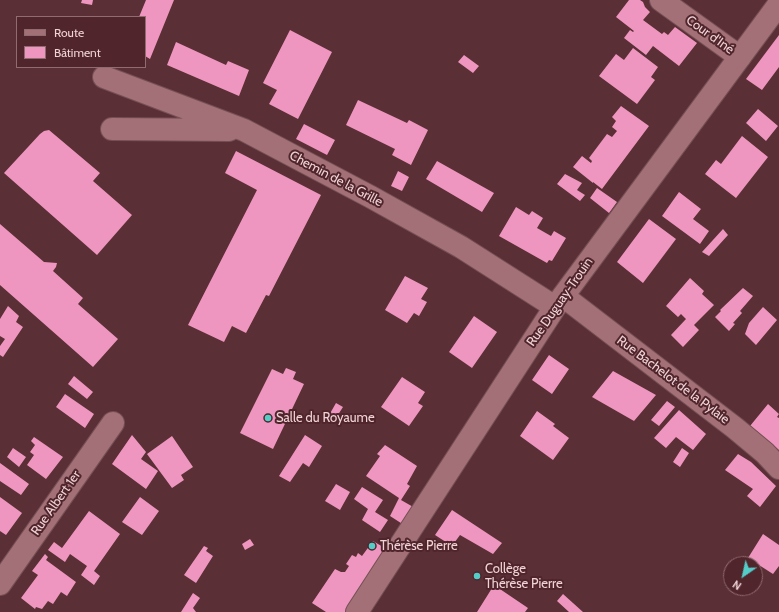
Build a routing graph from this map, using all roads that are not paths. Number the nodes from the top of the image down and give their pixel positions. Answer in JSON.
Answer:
{"nodes":[{"id":1,"x":661,"y":0,"type":"edge"},
{"id":2,"x":779,"y":4,"type":"edge"},
{"id":3,"x":740,"y":57,"type":"junction"},
{"id":4,"x":104,"y":77,"type":"dead end"},
{"id":5,"x":112,"y":129,"type":"dead end"},
{"id":6,"x":244,"y":130,"type":"junction"},
{"id":7,"x":559,"y":301,"type":"junction"},
{"id":8,"x":113,"y":422,"type":"dead end"},
{"id":9,"x":779,"y":468,"type":"edge"},
{"id":10,"x":0,"y":584,"type":"edge"},
{"id":11,"x":357,"y":612,"type":"edge"}],
"edges":[{"from":1,"to":3,"type":"street","name":"Cour d'Iné"},
{"from":2,"to":3,"type":"street","name":"Rue Duguay-Trouin"},
{"from":3,"to":7,"type":"street","name":"Rue Duguay-Trouin"},
{"from":4,"to":6,"type":"street","name":"Chemin de la Grille"},
{"from":5,"to":6,"type":"street"},
{"from":6,"to":7,"type":"street","name":"Chemin de la Grille"},
{"from":7,"to":9,"type":"street","name":"Rue Bachelot de la Pylaie"},
{"from":7,"to":11,"type":"street","name":"Rue Duguay-Trouin"},
{"from":8,"to":10,"type":"street","name":"Rue Albert 1er"}]}
